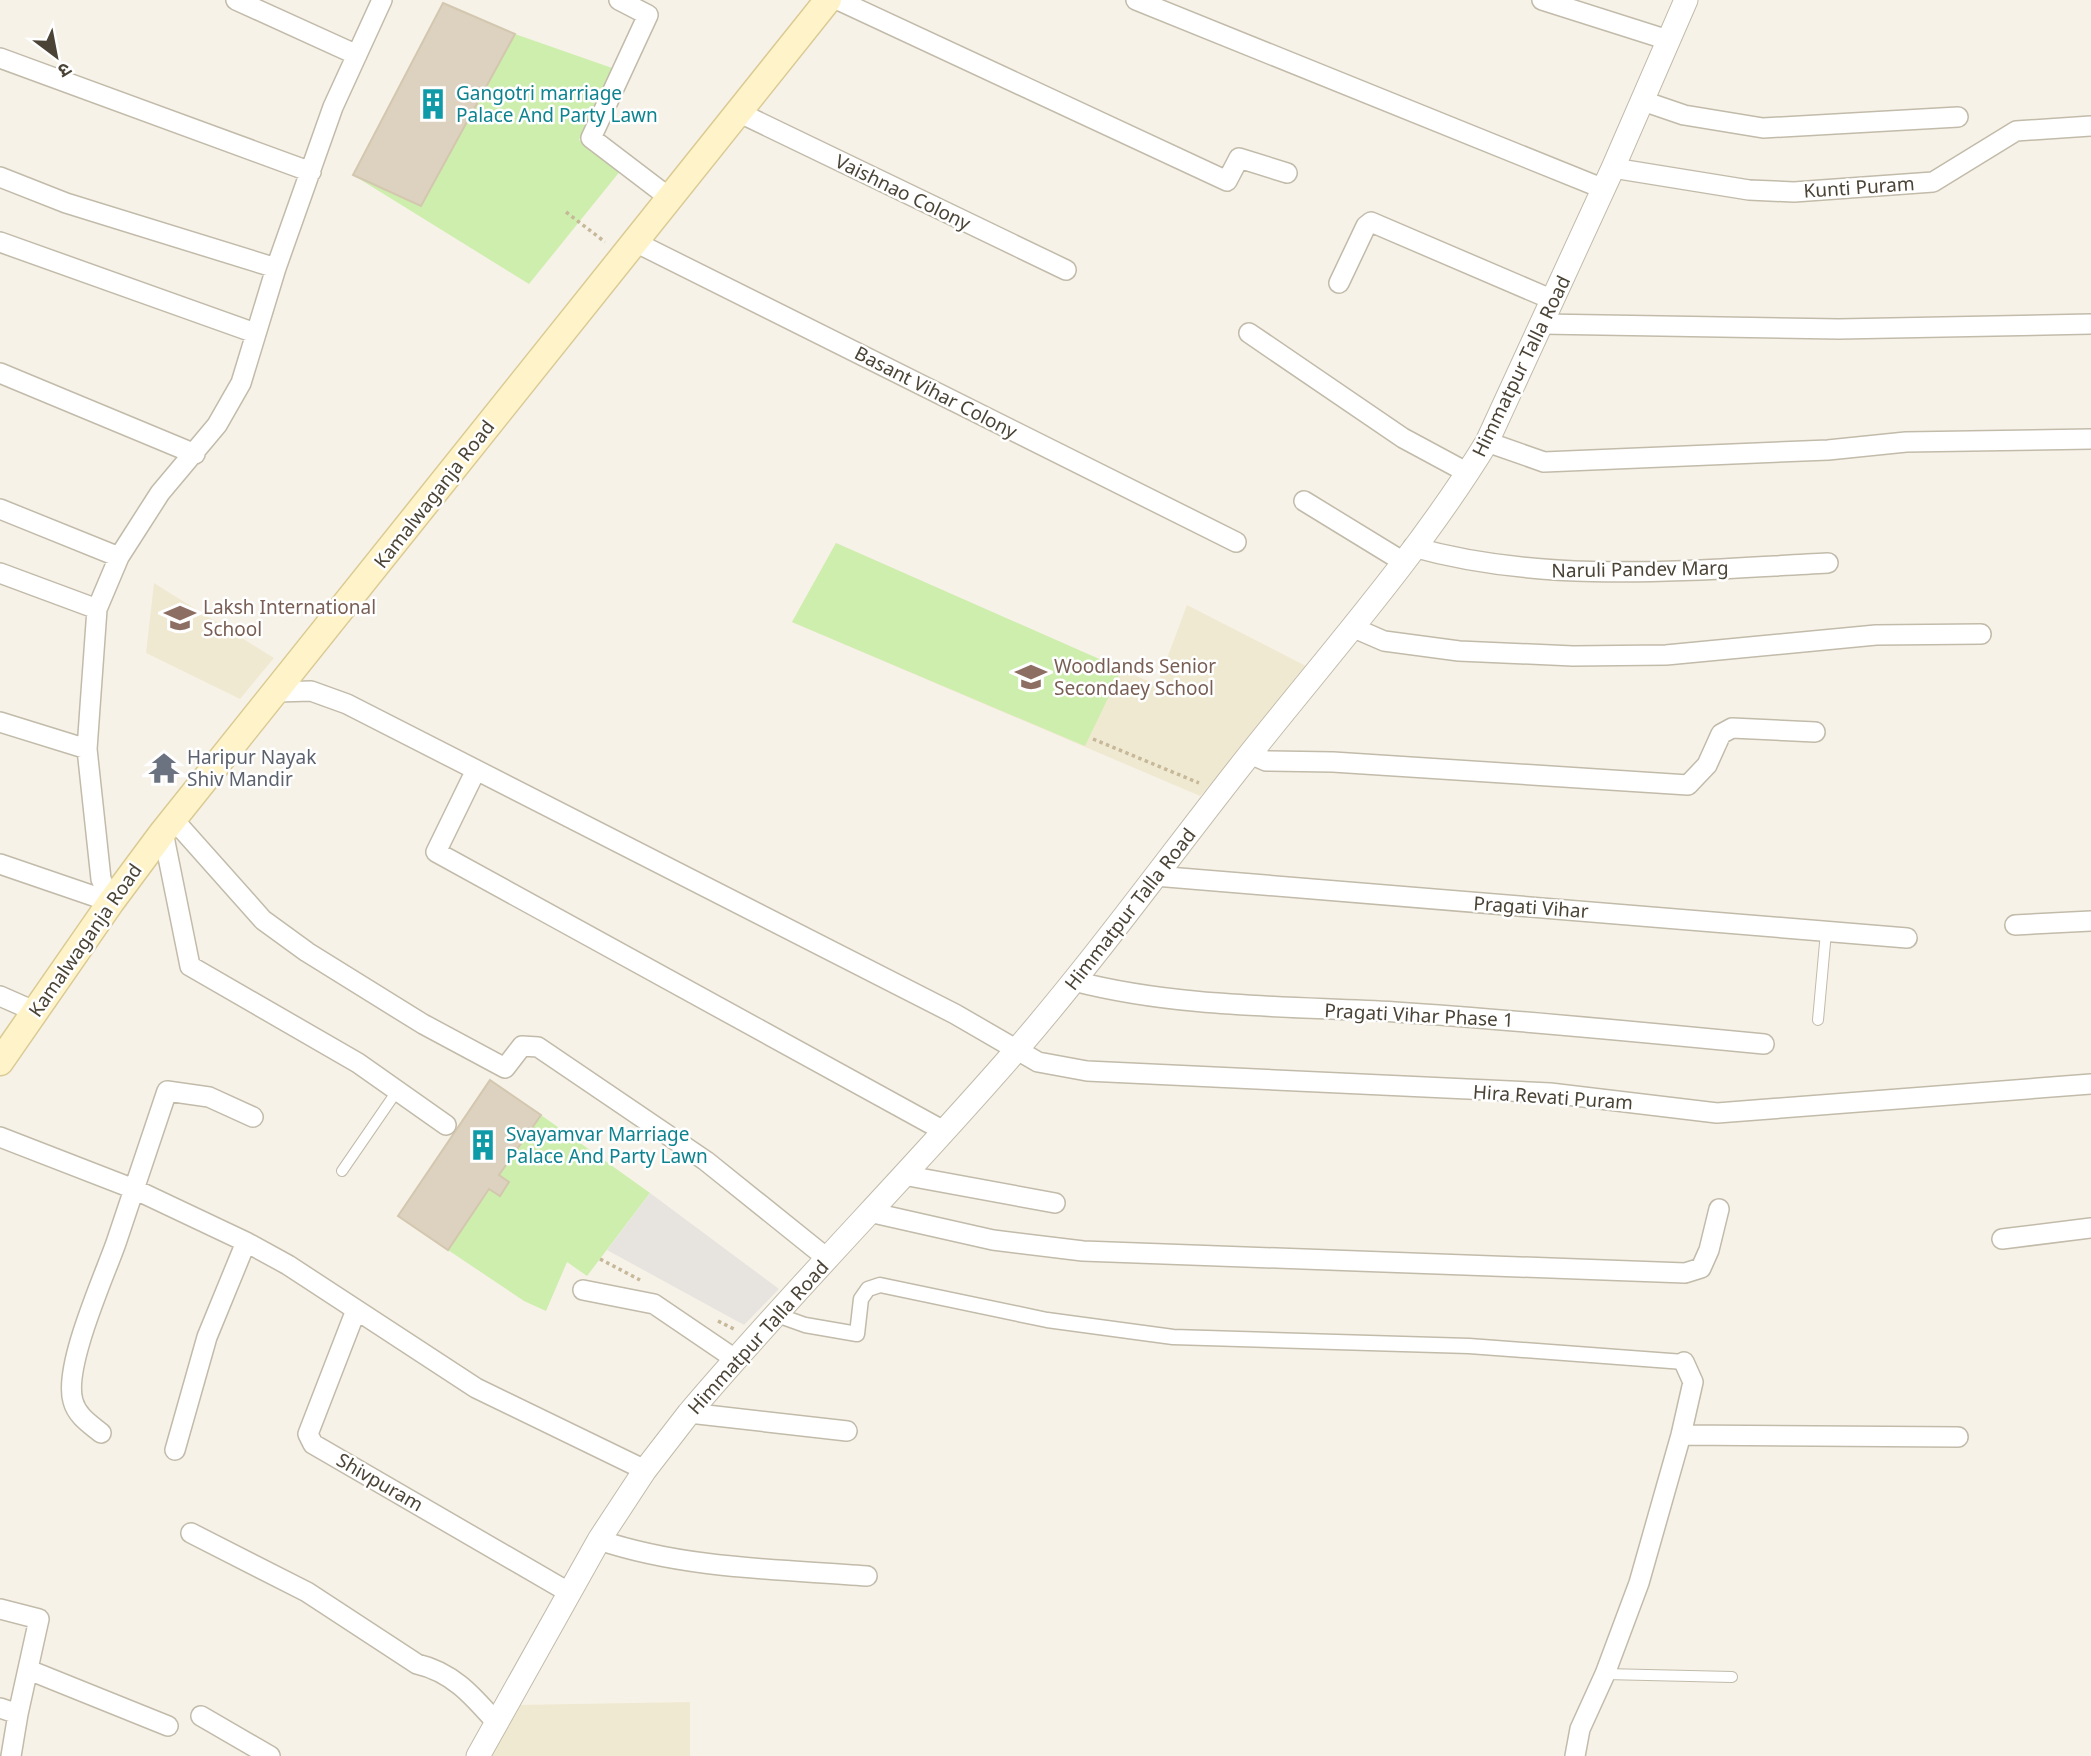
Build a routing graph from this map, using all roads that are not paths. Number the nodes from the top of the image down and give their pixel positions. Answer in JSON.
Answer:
{"nodes":[{"id":1,"x":236,"y":0,"type":"edge"},
{"id":2,"x":382,"y":0,"type":"edge"},
{"id":3,"x":619,"y":0,"type":"edge"},
{"id":4,"x":828,"y":0,"type":"edge"},
{"id":5,"x":838,"y":0,"type":"edge"},
{"id":6,"x":1136,"y":0,"type":"edge"},
{"id":7,"x":1542,"y":0,"type":"edge"},
{"id":8,"x":1686,"y":0,"type":"edge"},
{"id":9,"x":1668,"y":40,"type":"junction"},
{"id":10,"x":357,"y":55,"type":"junction"},
{"id":11,"x":0,"y":58,"type":"edge"},
{"id":12,"x":1643,"y":101,"type":"junction"},
{"id":13,"x":740,"y":113,"type":"junction"},
{"id":14,"x":1958,"y":117,"type":"dead end"},
{"id":15,"x":2091,"y":126,"type":"edge"},
{"id":16,"x":311,"y":172,"type":"junction"},
{"id":17,"x":1287,"y":173,"type":"dead end"},
{"id":18,"x":0,"y":177,"type":"edge"},
{"id":19,"x":1609,"y":179,"type":"junction"},
{"id":20,"x":671,"y":199,"type":"junction"},
{"id":21,"x":0,"y":242,"type":"edge"},
{"id":22,"x":629,"y":249,"type":"junction"},
{"id":23,"x":276,"y":268,"type":"junction"},
{"id":24,"x":1066,"y":270,"type":"dead end"},
{"id":25,"x":1339,"y":283,"type":"dead end"},
{"id":26,"x":1553,"y":300,"type":"junction"},
{"id":27,"x":1542,"y":324,"type":"junction"},
{"id":28,"x":2091,"y":324,"type":"edge"},
{"id":29,"x":255,"y":333,"type":"junction"},
{"id":30,"x":1249,"y":333,"type":"dead end"},
{"id":31,"x":0,"y":373,"type":"edge"},
{"id":32,"x":2091,"y":439,"type":"edge"},
{"id":33,"x":1487,"y":442,"type":"junction"},
{"id":34,"x":195,"y":454,"type":"junction"},
{"id":35,"x":1468,"y":473,"type":"junction"},
{"id":36,"x":1304,"y":502,"type":"dead end"},
{"id":37,"x":0,"y":509,"type":"edge"},
{"id":38,"x":1236,"y":542,"type":"dead end"},
{"id":39,"x":1407,"y":554,"type":"junction"},
{"id":40,"x":119,"y":557,"type":"junction"},
{"id":41,"x":1828,"y":563,"type":"dead end"},
{"id":42,"x":0,"y":573,"type":"edge"},
{"id":43,"x":97,"y":608,"type":"junction"},
{"id":44,"x":1354,"y":628,"type":"junction"},
{"id":45,"x":1982,"y":635,"type":"dead end"},
{"id":46,"x":277,"y":692,"type":"junction"},
{"id":47,"x":0,"y":722,"type":"edge"},
{"id":48,"x":1815,"y":732,"type":"dead end"},
{"id":49,"x":87,"y":749,"type":"junction"},
{"id":50,"x":1250,"y":754,"type":"junction"},
{"id":51,"x":476,"y":770,"type":"junction"},
{"id":52,"x":169,"y":826,"type":"junction"},
{"id":53,"x":0,"y":864,"type":"edge"},
{"id":54,"x":1155,"y":876,"type":"junction"},
{"id":55,"x":111,"y":902,"type":"junction"},
{"id":56,"x":2091,"y":921,"type":"edge"},
{"id":57,"x":2015,"y":925,"type":"dead end"},
{"id":58,"x":1826,"y":932,"type":"junction"},
{"id":59,"x":1907,"y":939,"type":"dead end"},
{"id":60,"x":1074,"y":981,"type":"junction"},
{"id":61,"x":0,"y":996,"type":"edge"},
{"id":62,"x":34,"y":1011,"type":"junction"},
{"id":63,"x":1818,"y":1020,"type":"dead end"},
{"id":64,"x":1764,"y":1044,"type":"dead end"},
{"id":65,"x":1017,"y":1049,"type":"junction"},
{"id":66,"x":0,"y":1062,"type":"edge"},
{"id":67,"x":2091,"y":1084,"type":"edge"},
{"id":68,"x":397,"y":1091,"type":"junction"},
{"id":69,"x":253,"y":1117,"type":"dead end"},
{"id":70,"x":446,"y":1125,"type":"dead end"},
{"id":71,"x":943,"y":1130,"type":"junction"},
{"id":72,"x":0,"y":1137,"type":"edge"},
{"id":73,"x":342,"y":1171,"type":"dead end"},
{"id":74,"x":903,"y":1175,"type":"junction"},
{"id":75,"x":134,"y":1189,"type":"junction"},
{"id":76,"x":1055,"y":1203,"type":"dead end"},
{"id":77,"x":1719,"y":1209,"type":"dead end"},
{"id":78,"x":869,"y":1212,"type":"junction"},
{"id":79,"x":2091,"y":1228,"type":"edge"},
{"id":80,"x":2002,"y":1239,"type":"dead end"},
{"id":81,"x":246,"y":1242,"type":"junction"},
{"id":82,"x":828,"y":1259,"type":"junction"},
{"id":83,"x":583,"y":1290,"type":"dead end"},
{"id":84,"x":356,"y":1310,"type":"junction"},
{"id":85,"x":777,"y":1315,"type":"junction"},
{"id":86,"x":735,"y":1359,"type":"junction"},
{"id":87,"x":1684,"y":1362,"type":"joint"},
{"id":88,"x":689,"y":1413,"type":"junction"},
{"id":89,"x":847,"y":1431,"type":"dead end"},
{"id":90,"x":101,"y":1433,"type":"dead end"},
{"id":91,"x":1681,"y":1435,"type":"junction"},
{"id":92,"x":1958,"y":1437,"type":"dead end"},
{"id":93,"x":174,"y":1450,"type":"dead end"},
{"id":94,"x":645,"y":1470,"type":"junction"},
{"id":95,"x":191,"y":1533,"type":"dead end"},
{"id":96,"x":600,"y":1540,"type":"junction"},
{"id":97,"x":867,"y":1576,"type":"dead end"},
{"id":98,"x":570,"y":1593,"type":"junction"},
{"id":99,"x":0,"y":1609,"type":"edge"},
{"id":100,"x":29,"y":1670,"type":"junction"},
{"id":101,"x":1605,"y":1674,"type":"junction"},
{"id":102,"x":1732,"y":1677,"type":"dead end"},
{"id":103,"x":9,"y":1711,"type":"edge"},
{"id":104,"x":201,"y":1716,"type":"dead end"},
{"id":105,"x":495,"y":1721,"type":"junction"},
{"id":106,"x":168,"y":1726,"type":"dead end"},
{"id":107,"x":11,"y":1756,"type":"edge"},
{"id":108,"x":270,"y":1756,"type":"edge"},
{"id":109,"x":478,"y":1756,"type":"edge"},
{"id":110,"x":1575,"y":1756,"type":"edge"}],
"edges":[{"from":1,"to":10,"type":"street"},
{"from":2,"to":10,"type":"street"},
{"from":3,"to":20,"type":"street"},
{"from":4,"to":13,"type":"main road","name":"Kamalwaganja Road"},
{"from":5,"to":17,"type":"street"},
{"from":6,"to":19,"type":"street","name":"Kunti Puram"},
{"from":7,"to":9,"type":"street"},
{"from":8,"to":9,"type":"street","name":"Himmatpur Talla Road"},
{"from":9,"to":12,"type":"street","name":"Himmatpur Talla Road"},
{"from":10,"to":16,"type":"street"},
{"from":11,"to":16,"type":"street"},
{"from":12,"to":14,"type":"street"},
{"from":12,"to":19,"type":"street","name":"Himmatpur Talla Road"},
{"from":13,"to":20,"type":"main road","name":"Kamalwaganja Road"},
{"from":13,"to":24,"type":"street","name":"Vaishnao Colony"},
{"from":15,"to":19,"type":"street","name":"Kunti Puram"},
{"from":16,"to":23,"type":"street"},
{"from":18,"to":23,"type":"street"},
{"from":19,"to":26,"type":"street","name":"Himmatpur Talla Road"},
{"from":20,"to":22,"type":"main road","name":"Kamalwaganja Road"},
{"from":21,"to":29,"type":"street"},
{"from":22,"to":38,"type":"street","name":"Basant Vihar Colony"},
{"from":22,"to":46,"type":"main road","name":"Kamalwaganja Road"},
{"from":23,"to":29,"type":"street"},
{"from":25,"to":26,"type":"street"},
{"from":26,"to":27,"type":"street","name":"Himmatpur Talla Road"},
{"from":27,"to":28,"type":"street"},
{"from":27,"to":33,"type":"street","name":"Himmatpur Talla Road"},
{"from":29,"to":34,"type":"street"},
{"from":30,"to":35,"type":"street"},
{"from":31,"to":34,"type":"street"},
{"from":32,"to":33,"type":"street"},
{"from":33,"to":35,"type":"street","name":"Himmatpur Talla Road"},
{"from":34,"to":40,"type":"street"},
{"from":35,"to":39,"type":"street","name":"Himmatpur Talla Road"},
{"from":36,"to":39,"type":"street","name":"Naruli Pandev Marg"},
{"from":37,"to":40,"type":"street"},
{"from":39,"to":41,"type":"street","name":"Naruli Pandev Marg"},
{"from":39,"to":44,"type":"street","name":"Himmatpur Talla Road"},
{"from":40,"to":43,"type":"street"},
{"from":42,"to":43,"type":"street"},
{"from":43,"to":49,"type":"street"},
{"from":44,"to":45,"type":"street"},
{"from":44,"to":50,"type":"street","name":"Himmatpur Talla Road"},
{"from":46,"to":51,"type":"street","name":"Hira Revati Puram"},
{"from":46,"to":52,"type":"main road","name":"Kamalwaganja Road"},
{"from":47,"to":49,"type":"street"},
{"from":48,"to":50,"type":"street"},
{"from":49,"to":55,"type":"street"},
{"from":50,"to":54,"type":"street","name":"Himmatpur Talla Road"},
{"from":51,"to":65,"type":"street","name":"Hira Revati Puram"},
{"from":51,"to":71,"type":"street"},
{"from":52,"to":55,"type":"main road","name":"Kamalwaganja Road"},
{"from":52,"to":68,"type":"street"},
{"from":52,"to":82,"type":"street"},
{"from":53,"to":55,"type":"street"},
{"from":54,"to":58,"type":"street","name":"Pragati Vihar"},
{"from":54,"to":60,"type":"street","name":"Himmatpur Talla Road"},
{"from":55,"to":62,"type":"main road","name":"Kamalwaganja Road"},
{"from":56,"to":57,"type":"street"},
{"from":58,"to":59,"type":"street","name":"Pragati Vihar"},
{"from":58,"to":63,"type":"lane"},
{"from":60,"to":64,"type":"street","name":"Pragati Vihar Phase 1"},
{"from":60,"to":65,"type":"street","name":"Himmatpur Talla Road"},
{"from":61,"to":62,"type":"street"},
{"from":62,"to":66,"type":"main road","name":"Kamalwaganja Road"},
{"from":65,"to":67,"type":"street","name":"Hira Revati Puram"},
{"from":65,"to":71,"type":"street","name":"Himmatpur Talla Road"},
{"from":68,"to":70,"type":"street"},
{"from":68,"to":73,"type":"lane"},
{"from":69,"to":75,"type":"street"},
{"from":71,"to":74,"type":"street","name":"Himmatpur Talla Road"},
{"from":72,"to":75,"type":"street"},
{"from":74,"to":76,"type":"street"},
{"from":74,"to":78,"type":"street","name":"Himmatpur Talla Road"},
{"from":75,"to":81,"type":"street"},
{"from":75,"to":90,"type":"street"},
{"from":77,"to":78,"type":"street"},
{"from":78,"to":82,"type":"street","name":"Himmatpur Talla Road"},
{"from":79,"to":80,"type":"street"},
{"from":81,"to":84,"type":"street"},
{"from":81,"to":93,"type":"street"},
{"from":82,"to":85,"type":"street","name":"Himmatpur Talla Road"},
{"from":83,"to":86,"type":"street"},
{"from":84,"to":94,"type":"street"},
{"from":84,"to":98,"type":"street","name":"Shivpuram"},
{"from":85,"to":86,"type":"street","name":"Himmatpur Talla Road"},
{"from":85,"to":87,"type":"street"},
{"from":86,"to":88,"type":"street","name":"Himmatpur Talla Road"},
{"from":87,"to":91,"type":"street"},
{"from":88,"to":89,"type":"street"},
{"from":88,"to":94,"type":"street","name":"Himmatpur Talla Road"},
{"from":91,"to":92,"type":"street"},
{"from":91,"to":101,"type":"street"},
{"from":94,"to":96,"type":"street","name":"Himmatpur Talla Road"},
{"from":95,"to":105,"type":"street"},
{"from":96,"to":97,"type":"street"},
{"from":96,"to":98,"type":"street","name":"Himmatpur Talla Road"},
{"from":98,"to":105,"type":"street","name":"Himmatpur Talla Road"},
{"from":99,"to":100,"type":"street"},
{"from":100,"to":103,"type":"street"},
{"from":100,"to":106,"type":"street"},
{"from":101,"to":102,"type":"lane"},
{"from":101,"to":110,"type":"street"},
{"from":103,"to":107,"type":"street"},
{"from":104,"to":108,"type":"street"},
{"from":105,"to":109,"type":"street","name":"Himmatpur Talla Road"}]}
